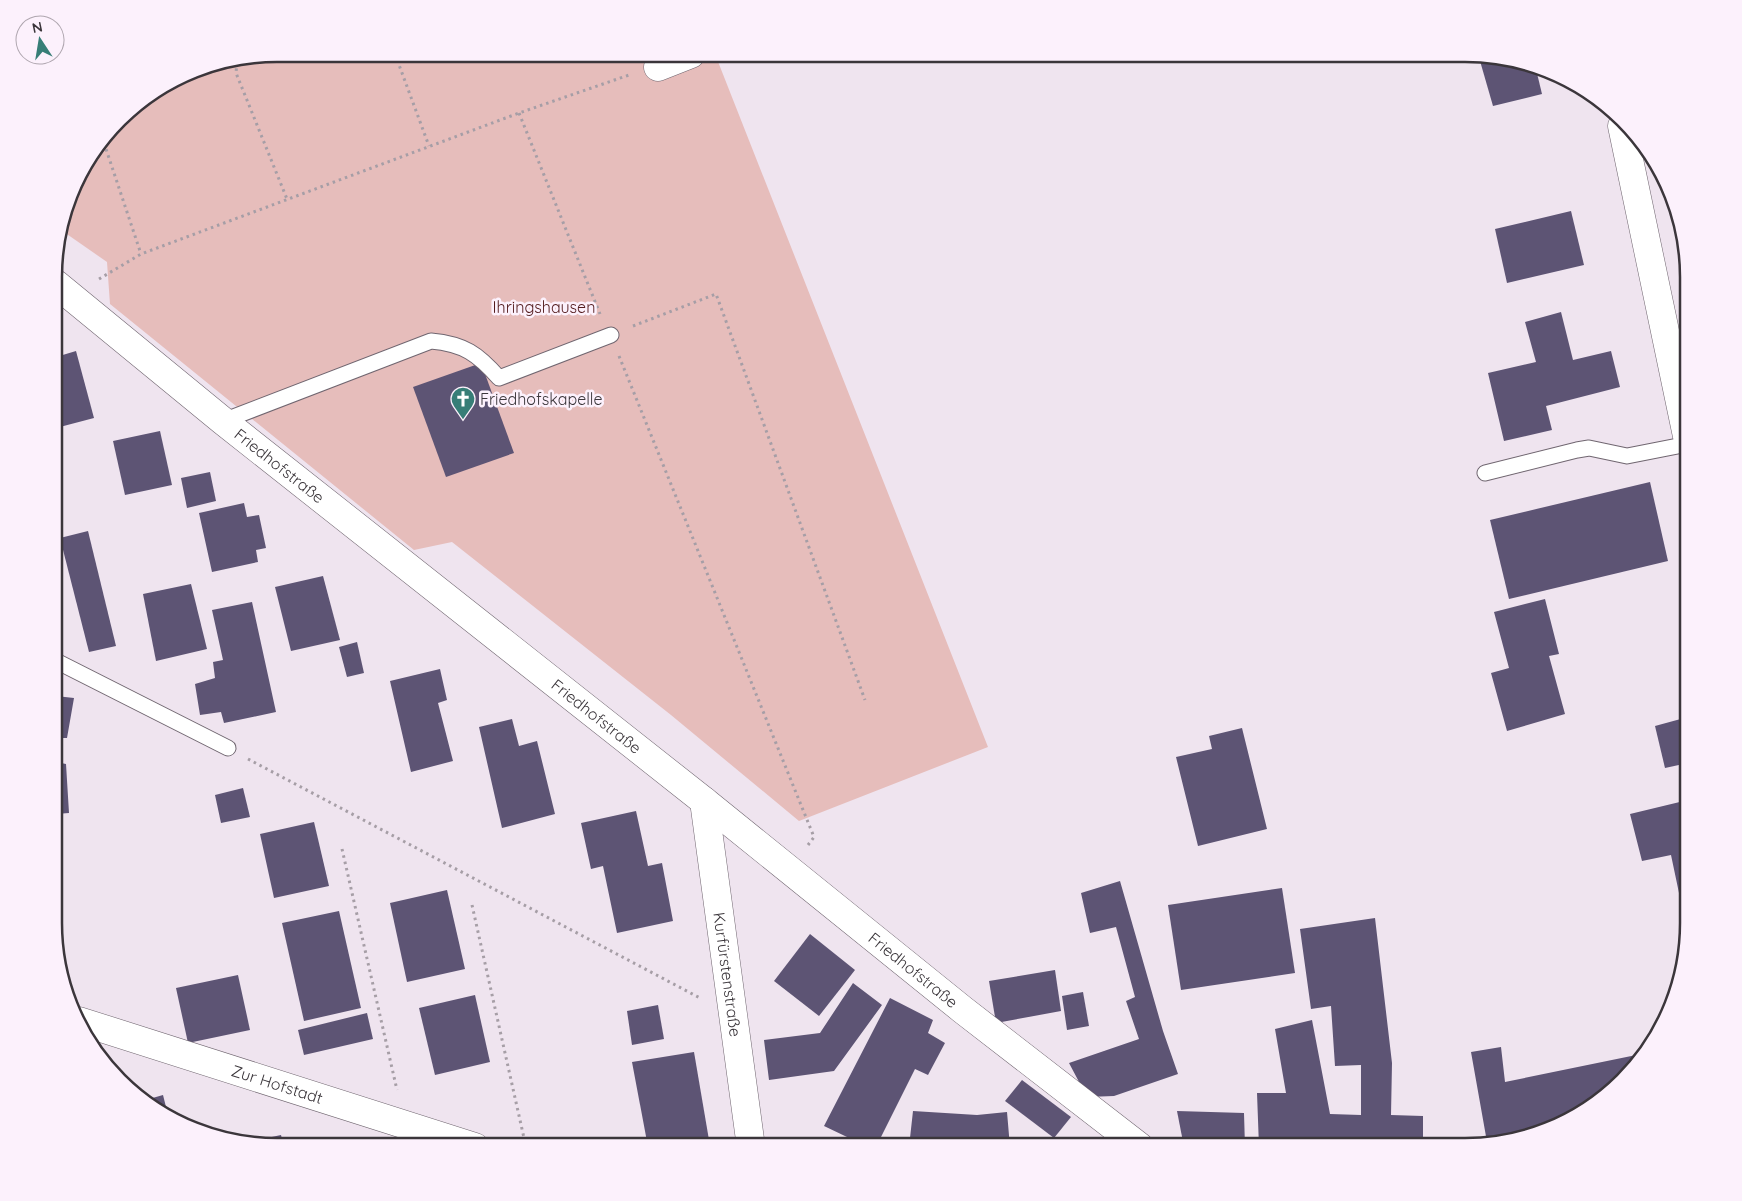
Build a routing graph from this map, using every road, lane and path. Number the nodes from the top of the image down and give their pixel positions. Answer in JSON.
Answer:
{"nodes":[{"id":1,"x":398,"y":62,"type":"edge"},
{"id":2,"x":671,"y":62,"type":"edge"},
{"id":3,"x":237,"y":67,"type":"edge"},
{"id":4,"x":658,"y":67,"type":"joint"},
{"id":5,"x":519,"y":113,"type":"junction"},
{"id":6,"x":1624,"y":134,"type":"edge"},
{"id":7,"x":429,"y":146,"type":"junction"},
{"id":8,"x":106,"y":149,"type":"edge"},
{"id":9,"x":286,"y":199,"type":"junction"},
{"id":10,"x":140,"y":254,"type":"junction"},
{"id":11,"x":64,"y":291,"type":"edge"},
{"id":12,"x":611,"y":335,"type":"junction"},
{"id":13,"x":1680,"y":361,"type":"edge"},
{"id":14,"x":222,"y":421,"type":"junction"},
{"id":15,"x":1680,"y":444,"type":"edge"},
{"id":16,"x":1485,"y":473,"type":"dead end"},
{"id":17,"x":62,"y":663,"type":"edge"},
{"id":18,"x":865,"y":700,"type":"dead end"},
{"id":19,"x":228,"y":748,"type":"joint"},
{"id":20,"x":704,"y":801,"type":"junction"},
{"id":21,"x":342,"y":849,"type":"dead end"},
{"id":22,"x":788,"y":868,"type":"junction"},
{"id":23,"x":472,"y":905,"type":"dead end"},
{"id":24,"x":734,"y":1016,"type":"junction"},
{"id":25,"x":88,"y":1024,"type":"edge"},
{"id":26,"x":398,"y":1123,"type":"junction"},
{"id":27,"x":446,"y":1138,"type":"edge"},
{"id":28,"x":524,"y":1138,"type":"edge"},
{"id":29,"x":750,"y":1138,"type":"edge"},
{"id":30,"x":1128,"y":1138,"type":"edge"}],
"edges":[{"from":1,"to":7,"type":"path"},
{"from":2,"to":4,"type":"street"},
{"from":3,"to":9,"type":"path"},
{"from":4,"to":5,"type":"path"},
{"from":5,"to":7,"type":"path"},
{"from":5,"to":12,"type":"path"},
{"from":6,"to":13,"type":"street"},
{"from":7,"to":9,"type":"path"},
{"from":8,"to":10,"type":"path"},
{"from":9,"to":10,"type":"path"},
{"from":10,"to":11,"type":"path"},
{"from":11,"to":14,"type":"street","name":"Friedhofstraße"},
{"from":12,"to":14,"type":"lane"},
{"from":12,"to":18,"type":"path"},
{"from":12,"to":22,"type":"path"},
{"from":14,"to":20,"type":"street","name":"Friedhofstraße"},
{"from":15,"to":16,"type":"lane"},
{"from":17,"to":19,"type":"lane"},
{"from":19,"to":24,"type":"path"},
{"from":20,"to":22,"type":"street","name":"Friedhofstraße"},
{"from":20,"to":24,"type":"street","name":"Kurfürstenstraße"},
{"from":21,"to":26,"type":"path"},
{"from":22,"to":30,"type":"street","name":"Friedhofstraße"},
{"from":23,"to":28,"type":"path"},
{"from":24,"to":29,"type":"street","name":"Kurfürstenstraße"},
{"from":25,"to":26,"type":"street","name":"Zur Hofstadt"},
{"from":26,"to":27,"type":"street","name":"Zur Hofstadt"}]}
